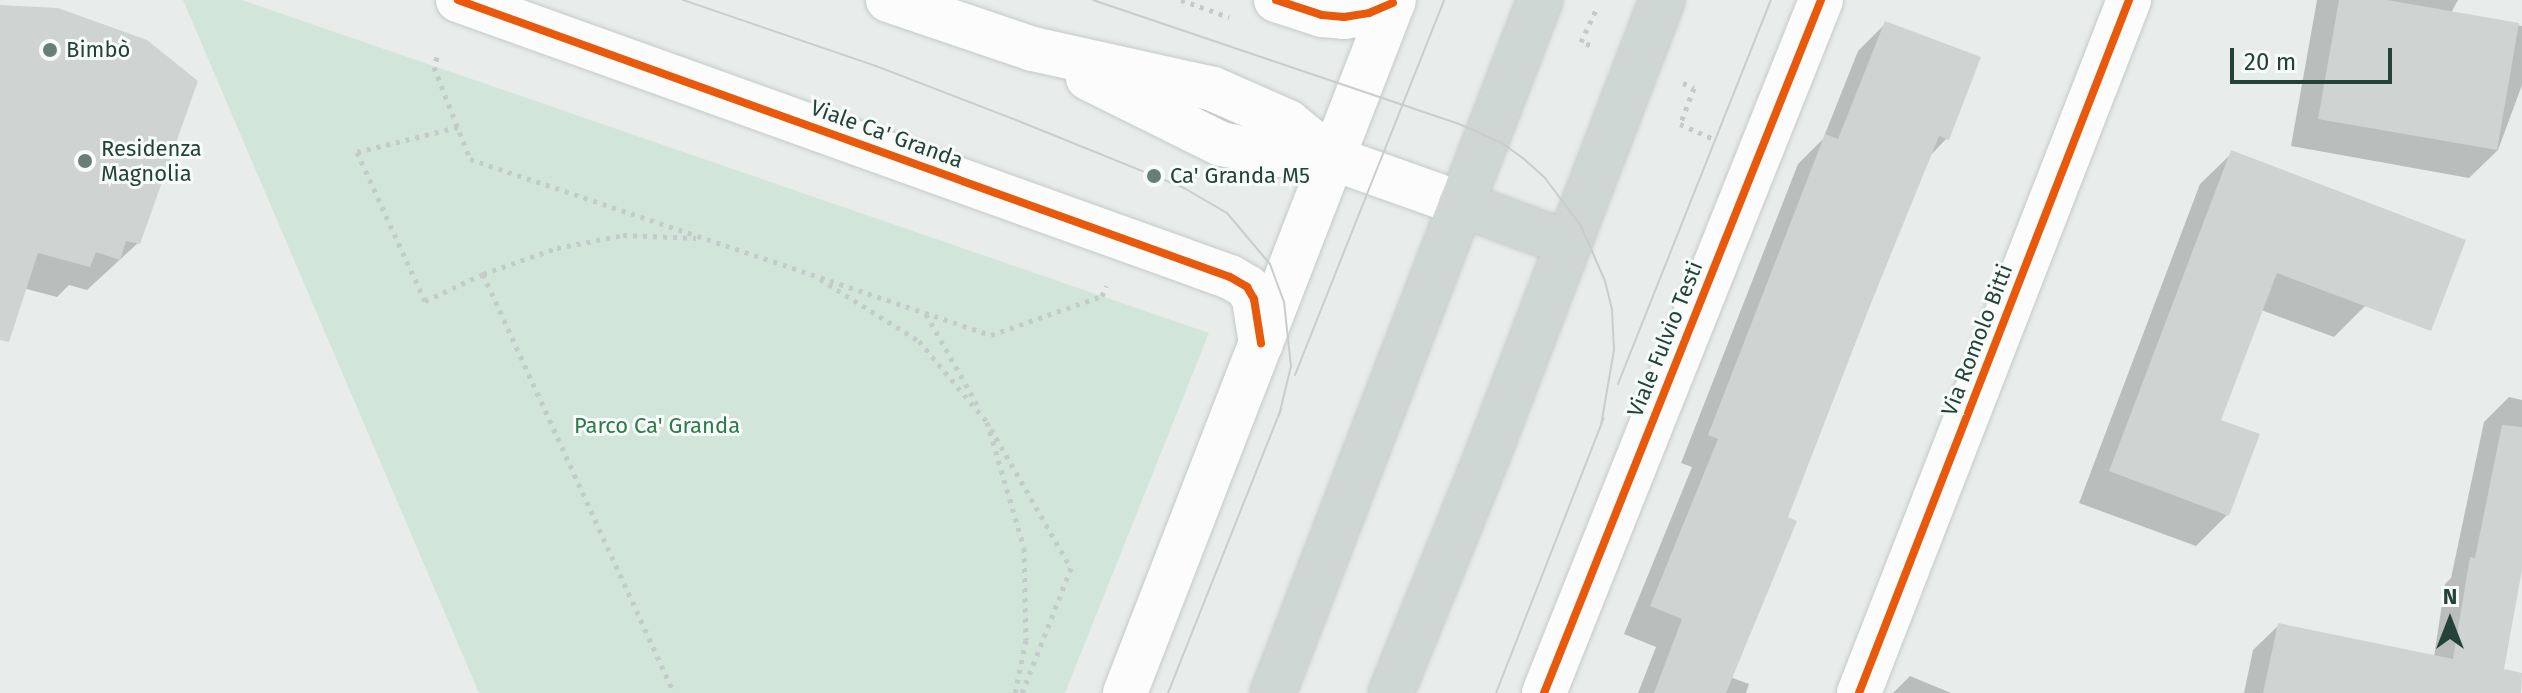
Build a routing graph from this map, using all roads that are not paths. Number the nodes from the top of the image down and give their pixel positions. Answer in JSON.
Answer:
{"nodes":[{"id":1,"x":458,"y":0,"type":"edge"},
{"id":2,"x":888,"y":0,"type":"edge"},
{"id":3,"x":1276,"y":0,"type":"edge"},
{"id":4,"x":1540,"y":0,"type":"edge"},
{"id":5,"x":1662,"y":0,"type":"edge"},
{"id":6,"x":1821,"y":0,"type":"edge"},
{"id":7,"x":2129,"y":0,"type":"edge"},
{"id":8,"x":1393,"y":1,"type":"edge"},
{"id":9,"x":1332,"y":158,"type":"junction"},
{"id":10,"x":1461,"y":204,"type":"junction"},
{"id":11,"x":1569,"y":244,"type":"junction"},
{"id":12,"x":1261,"y":343,"type":"junction"},
{"id":13,"x":1125,"y":693,"type":"edge"},
{"id":14,"x":1273,"y":693,"type":"edge"},
{"id":15,"x":1391,"y":693,"type":"edge"},
{"id":16,"x":1544,"y":693,"type":"edge"},
{"id":17,"x":1859,"y":693,"type":"edge"}],
"edges":[{"from":1,"to":12,"type":"street","name":"Viale Ca' Granda"},
{"from":2,"to":9,"type":"street"},
{"from":3,"to":8,"type":"street"},
{"from":4,"to":10,"type":"main road"},
{"from":5,"to":11,"type":"main road"},
{"from":6,"to":16,"type":"street","name":"Viale Fulvio Testi"},
{"from":7,"to":17,"type":"street","name":"Via Romolo Bitti"},
{"from":8,"to":9,"type":"street"},
{"from":9,"to":10,"type":"street"},
{"from":9,"to":12,"type":"street"},
{"from":10,"to":11,"type":"main road"},
{"from":10,"to":14,"type":"main road"},
{"from":11,"to":15,"type":"main road"},
{"from":12,"to":13,"type":"street"}]}
